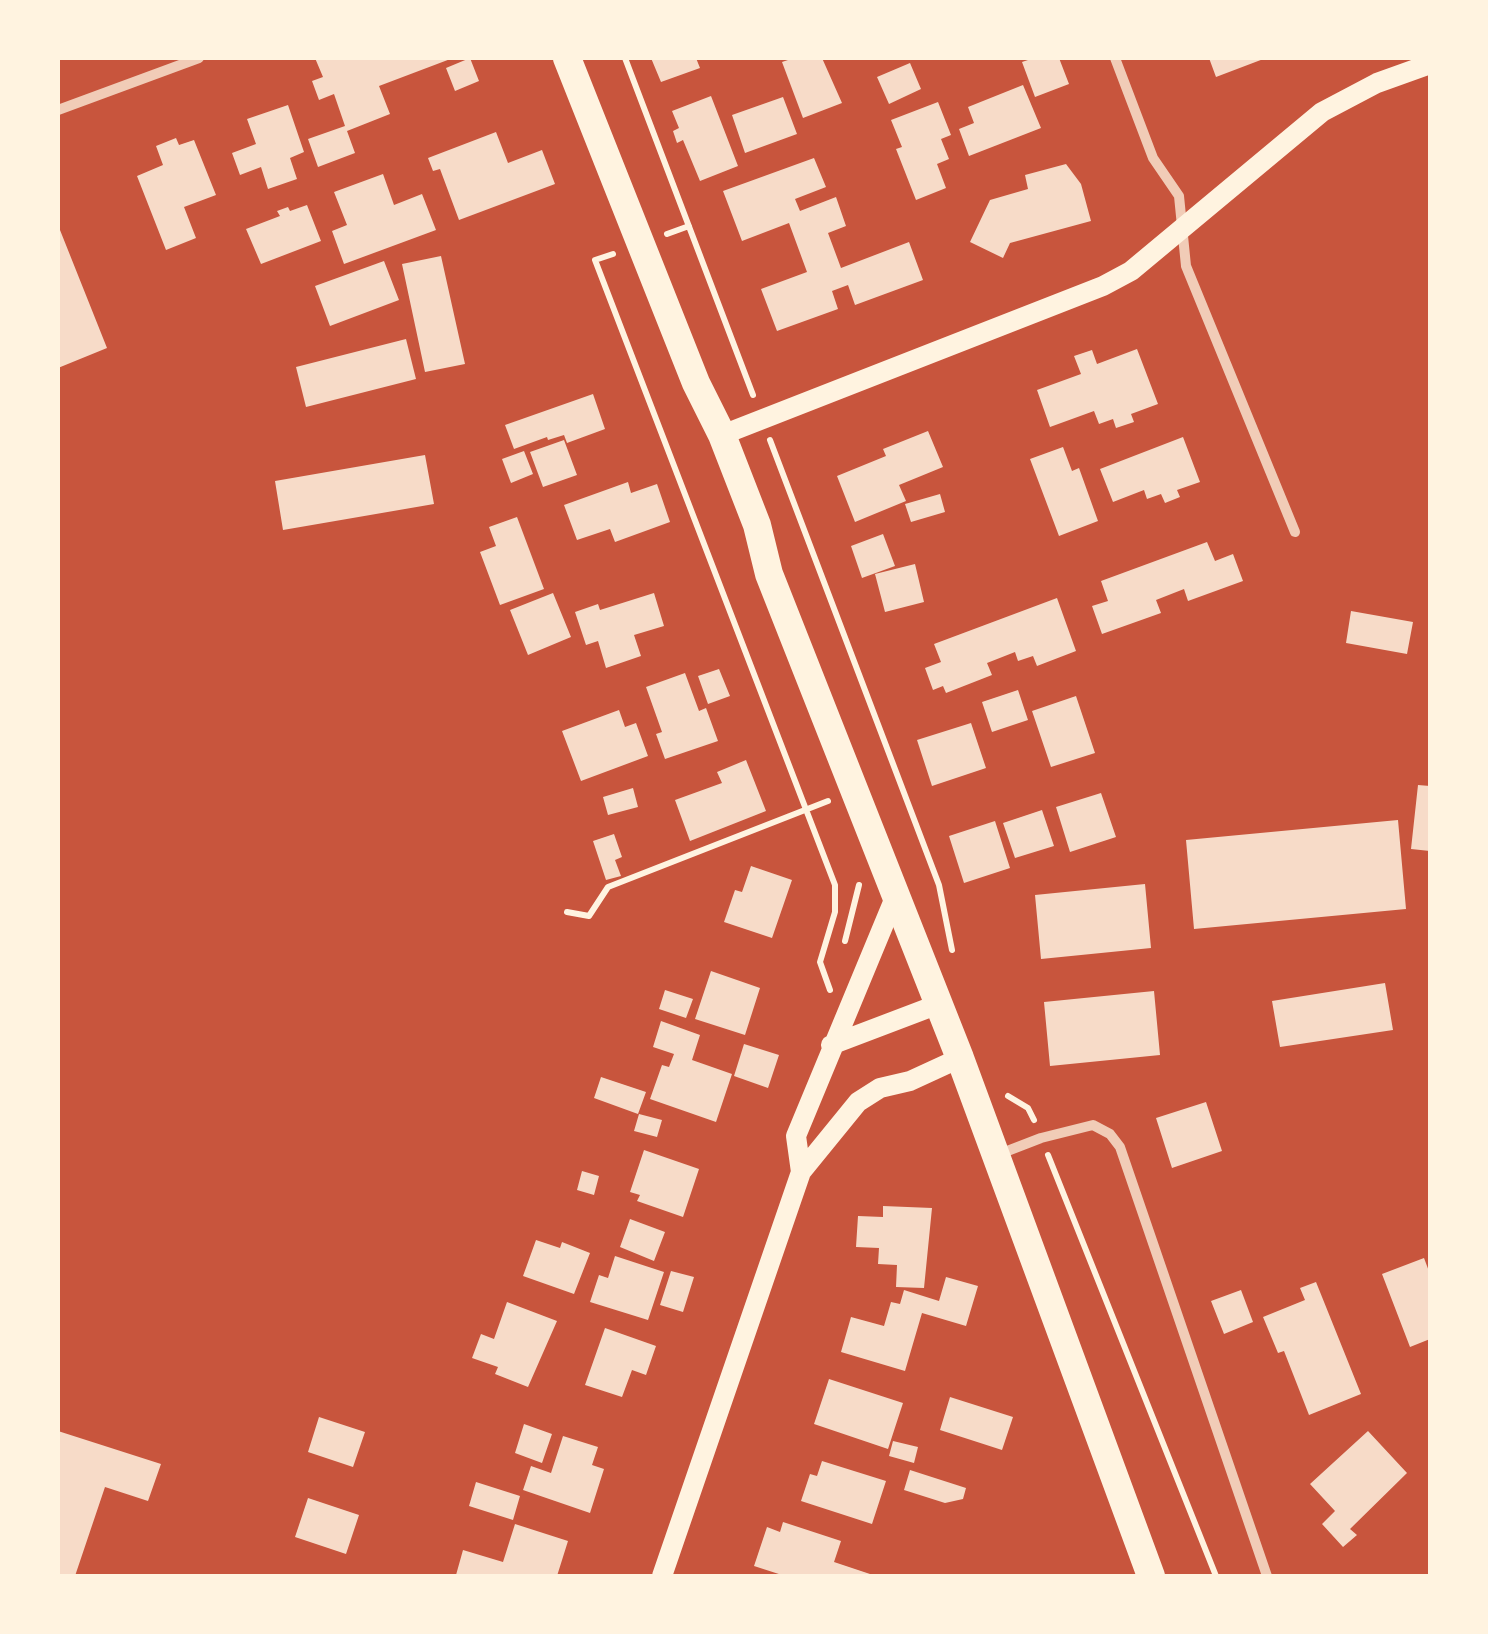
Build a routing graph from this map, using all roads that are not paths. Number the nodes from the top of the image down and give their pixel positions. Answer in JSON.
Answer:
{"nodes":[{"id":1,"x":198,"y":58,"type":"edge"},
{"id":2,"x":567,"y":58,"type":"edge"},
{"id":3,"x":1115,"y":58,"type":"edge"},
{"id":4,"x":1430,"y":64,"type":"edge"},
{"id":5,"x":58,"y":110,"type":"edge"},
{"id":6,"x":1183,"y":228,"type":"junction"},
{"id":7,"x":722,"y":435,"type":"junction"},
{"id":8,"x":1295,"y":532,"type":"dead end"},
{"id":9,"x":896,"y":894,"type":"junction"},
{"id":10,"x":939,"y":1004,"type":"junction"},
{"id":11,"x":831,"y":1045,"type":"junction"},
{"id":12,"x":960,"y":1058,"type":"junction"},
{"id":13,"x":996,"y":1155,"type":"junction"},
{"id":14,"x":800,"y":1172,"type":"junction"},
{"id":15,"x":662,"y":1576,"type":"edge"},
{"id":16,"x":1151,"y":1576,"type":"edge"},
{"id":17,"x":1267,"y":1576,"type":"edge"}],
"edges":[{"from":1,"to":5,"type":"street"},
{"from":2,"to":7,"type":"highway"},
{"from":3,"to":6,"type":"street"},
{"from":4,"to":6,"type":"main road"},
{"from":6,"to":7,"type":"main road"},
{"from":6,"to":8,"type":"street"},
{"from":7,"to":9,"type":"highway"},
{"from":9,"to":10,"type":"highway"},
{"from":9,"to":11,"type":"main road"},
{"from":10,"to":11,"type":"main road"},
{"from":10,"to":12,"type":"highway"},
{"from":11,"to":14,"type":"main road"},
{"from":12,"to":13,"type":"highway"},
{"from":12,"to":14,"type":"main road"},
{"from":13,"to":16,"type":"highway"},
{"from":13,"to":17,"type":"street"},
{"from":14,"to":15,"type":"main road"}]}
